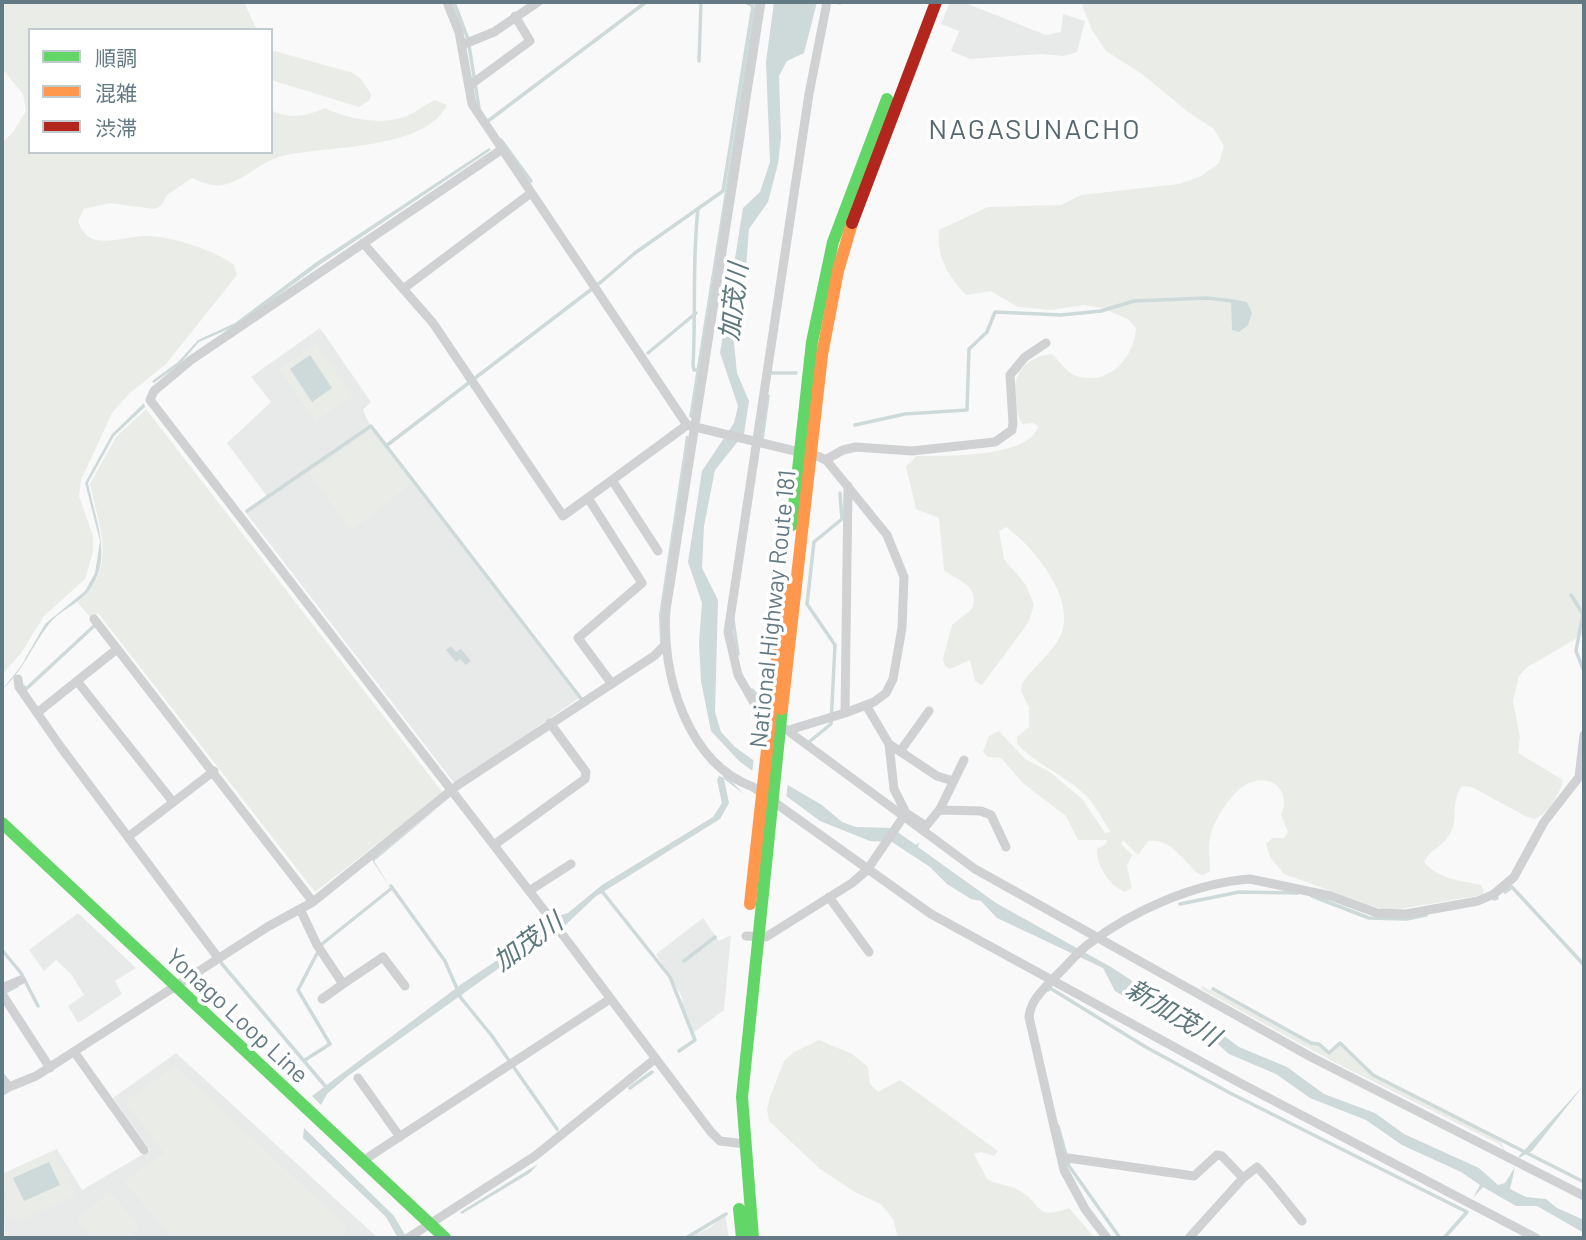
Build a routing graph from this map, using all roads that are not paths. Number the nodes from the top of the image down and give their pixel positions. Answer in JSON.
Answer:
{"nodes":[{"id":1,"x":447,"y":2,"type":"edge"},
{"id":2,"x":538,"y":2,"type":"edge"},
{"id":3,"x":761,"y":2,"type":"edge"},
{"id":4,"x":827,"y":2,"type":"edge"},
{"id":5,"x":925,"y":2,"type":"edge"},
{"id":6,"x":936,"y":2,"type":"edge"},
{"id":7,"x":516,"y":16,"type":"junction"},
{"id":8,"x":462,"y":45,"type":"junction"},
{"id":9,"x":469,"y":86,"type":"junction"},
{"id":10,"x":500,"y":150,"type":"junction"},
{"id":11,"x":531,"y":193,"type":"junction"},
{"id":12,"x":363,"y":243,"type":"junction"},
{"id":13,"x":403,"y":289,"type":"junction"},
{"id":14,"x":1046,"y":343,"type":"dead end"},
{"id":15,"x":693,"y":427,"type":"junction"},
{"id":16,"x":753,"y":444,"type":"junction"},
{"id":17,"x":806,"y":452,"type":"junction"},
{"id":18,"x":825,"y":460,"type":"junction"},
{"id":19,"x":612,"y":480,"type":"junction"},
{"id":20,"x":848,"y":486,"type":"junction"},
{"id":21,"x":588,"y":498,"type":"junction"},
{"id":22,"x":658,"y":551,"type":"dead end"},
{"id":23,"x":94,"y":619,"type":"dead end"},
{"id":24,"x":665,"y":645,"type":"junction"},
{"id":25,"x":117,"y":649,"type":"junction"},
{"id":26,"x":18,"y":678,"type":"dead end"},
{"id":27,"x":78,"y":681,"type":"junction"},
{"id":28,"x":612,"y":684,"type":"junction"},
{"id":29,"x":866,"y":705,"type":"junction"},
{"id":30,"x":929,"y":711,"type":"dead end"},
{"id":31,"x":37,"y":713,"type":"junction"},
{"id":32,"x":845,"y":713,"type":"junction"},
{"id":33,"x":550,"y":723,"type":"junction"},
{"id":34,"x":780,"y":723,"type":"junction"},
{"id":35,"x":1584,"y":735,"type":"edge"},
{"id":36,"x":889,"y":744,"type":"junction"},
{"id":37,"x":901,"y":750,"type":"junction"},
{"id":38,"x":964,"y":760,"type":"dead end"},
{"id":39,"x":214,"y":771,"type":"junction"},
{"id":40,"x":953,"y":781,"type":"junction"},
{"id":41,"x":452,"y":791,"type":"junction"},
{"id":42,"x":767,"y":793,"type":"junction"},
{"id":43,"x":173,"y":803,"type":"junction"},
{"id":44,"x":939,"y":810,"type":"junction"},
{"id":45,"x":903,"y":818,"type":"junction"},
{"id":46,"x":2,"y":823,"type":"edge"},
{"id":47,"x":128,"y":837,"type":"junction"},
{"id":48,"x":494,"y":845,"type":"junction"},
{"id":49,"x":1006,"y":847,"type":"dead end"},
{"id":50,"x":571,"y":864,"type":"dead end"},
{"id":51,"x":868,"y":868,"type":"junction"},
{"id":52,"x":529,"y":891,"type":"junction"},
{"id":53,"x":829,"y":897,"type":"junction"},
{"id":54,"x":313,"y":902,"type":"junction"},
{"id":55,"x":300,"y":909,"type":"junction"},
{"id":56,"x":751,"y":936,"type":"junction"},
{"id":57,"x":1093,"y":941,"type":"junction"},
{"id":58,"x":870,"y":952,"type":"dead end"},
{"id":59,"x":219,"y":959,"type":"junction"},
{"id":60,"x":1055,"y":978,"type":"junction"},
{"id":61,"x":21,"y":979,"type":"dead end"},
{"id":62,"x":342,"y":984,"type":"junction"},
{"id":63,"x":405,"y":986,"type":"dead end"},
{"id":64,"x":176,"y":987,"type":"junction"},
{"id":65,"x":2,"y":988,"type":"edge"},
{"id":66,"x":2,"y":994,"type":"edge"},
{"id":67,"x":321,"y":999,"type":"dead end"},
{"id":68,"x":610,"y":999,"type":"junction"},
{"id":69,"x":75,"y":1053,"type":"junction"},
{"id":70,"x":655,"y":1059,"type":"junction"},
{"id":71,"x":50,"y":1068,"type":"junction"},
{"id":72,"x":2,"y":1078,"type":"edge"},
{"id":73,"x":358,"y":1078,"type":"dead end"},
{"id":74,"x":5,"y":1089,"type":"edge"},
{"id":75,"x":400,"y":1137,"type":"junction"},
{"id":76,"x":741,"y":1144,"type":"junction"},
{"id":77,"x":144,"y":1150,"type":"dead end"},
{"id":78,"x":1061,"y":1157,"type":"junction"},
{"id":79,"x":362,"y":1162,"type":"junction"},
{"id":80,"x":1244,"y":1178,"type":"junction"},
{"id":81,"x":1584,"y":1196,"type":"edge"},
{"id":82,"x":1302,"y":1222,"type":"dead end"},
{"id":83,"x":429,"y":1225,"type":"junction"},
{"id":84,"x":408,"y":1238,"type":"edge"},
{"id":85,"x":424,"y":1238,"type":"edge"},
{"id":86,"x":444,"y":1238,"type":"edge"},
{"id":87,"x":742,"y":1238,"type":"edge"},
{"id":88,"x":753,"y":1238,"type":"edge"},
{"id":89,"x":1107,"y":1238,"type":"edge"},
{"id":90,"x":1189,"y":1238,"type":"edge"},
{"id":91,"x":1536,"y":1238,"type":"edge"}],
"edges":[{"from":1,"to":8,"type":"street"},
{"from":2,"to":7,"type":"street"},
{"from":3,"to":15,"type":"street"},
{"from":4,"to":16,"type":"street"},
{"from":5,"to":17,"type":"main road","name":"National Highway Route 181"},
{"from":6,"to":17,"type":"main road","name":"National Highway Route 181"},
{"from":7,"to":8,"type":"street"},
{"from":7,"to":9,"type":"street"},
{"from":8,"to":9,"type":"street"},
{"from":9,"to":10,"type":"street"},
{"from":10,"to":11,"type":"street"},
{"from":10,"to":12,"type":"street"},
{"from":11,"to":13,"type":"street"},
{"from":11,"to":15,"type":"street"},
{"from":12,"to":13,"type":"street"},
{"from":12,"to":41,"type":"street"},
{"from":13,"to":21,"type":"street"},
{"from":14,"to":18,"type":"street"},
{"from":15,"to":16,"type":"street"},
{"from":15,"to":19,"type":"street"},
{"from":15,"to":24,"type":"street"},
{"from":16,"to":17,"type":"street"},
{"from":16,"to":34,"type":"street"},
{"from":17,"to":18,"type":"street"},
{"from":17,"to":34,"type":"main road","name":"National Highway Route 181"},
{"from":18,"to":20,"type":"street"},
{"from":19,"to":21,"type":"street"},
{"from":19,"to":22,"type":"street"},
{"from":20,"to":29,"type":"street"},
{"from":20,"to":32,"type":"street"},
{"from":21,"to":28,"type":"street"},
{"from":23,"to":25,"type":"street"},
{"from":24,"to":28,"type":"street"},
{"from":24,"to":42,"type":"street"},
{"from":25,"to":27,"type":"street"},
{"from":25,"to":39,"type":"street"},
{"from":26,"to":31,"type":"street"},
{"from":27,"to":31,"type":"street"},
{"from":27,"to":43,"type":"street"},
{"from":28,"to":33,"type":"street"},
{"from":29,"to":32,"type":"street"},
{"from":29,"to":36,"type":"street"},
{"from":30,"to":37,"type":"street"},
{"from":31,"to":47,"type":"street"},
{"from":32,"to":34,"type":"street"},
{"from":33,"to":41,"type":"street"},
{"from":33,"to":48,"type":"street"},
{"from":34,"to":42,"type":"main road","name":"National Highway Route 181"},
{"from":34,"to":45,"type":"street"},
{"from":35,"to":57,"type":"street"},
{"from":36,"to":37,"type":"street"},
{"from":36,"to":45,"type":"street"},
{"from":37,"to":40,"type":"street"},
{"from":38,"to":40,"type":"street"},
{"from":39,"to":43,"type":"street"},
{"from":39,"to":54,"type":"street"},
{"from":40,"to":44,"type":"street"},
{"from":41,"to":48,"type":"street"},
{"from":41,"to":54,"type":"street"},
{"from":42,"to":51,"type":"street"},
{"from":42,"to":56,"type":"main road","name":"National Highway Route 181"},
{"from":43,"to":47,"type":"street"},
{"from":44,"to":45,"type":"street"},
{"from":44,"to":49,"type":"street"},
{"from":45,"to":51,"type":"street"},
{"from":45,"to":57,"type":"street"},
{"from":46,"to":64,"type":"main road","name":"Yonago Loop Line"},
{"from":47,"to":59,"type":"street"},
{"from":48,"to":52,"type":"street"},
{"from":50,"to":52,"type":"street"},
{"from":51,"to":53,"type":"street"},
{"from":51,"to":60,"type":"street"},
{"from":52,"to":68,"type":"street"},
{"from":53,"to":56,"type":"street"},
{"from":53,"to":58,"type":"street"},
{"from":54,"to":55,"type":"street"},
{"from":55,"to":59,"type":"street"},
{"from":55,"to":62,"type":"street"},
{"from":56,"to":76,"type":"main road","name":"National Highway Route 181"},
{"from":57,"to":60,"type":"street"},
{"from":57,"to":81,"type":"street"},
{"from":59,"to":64,"type":"street"},
{"from":60,"to":78,"type":"street"},
{"from":60,"to":91,"type":"street"},
{"from":61,"to":65,"type":"street"},
{"from":62,"to":63,"type":"street"},
{"from":62,"to":67,"type":"street"},
{"from":64,"to":69,"type":"street"},
{"from":64,"to":79,"type":"main road","name":"Yonago Loop Line"},
{"from":66,"to":71,"type":"street"},
{"from":68,"to":70,"type":"street"},
{"from":68,"to":75,"type":"street"},
{"from":69,"to":71,"type":"street"},
{"from":69,"to":77,"type":"street"},
{"from":70,"to":76,"type":"street"},
{"from":70,"to":83,"type":"street"},
{"from":71,"to":74,"type":"street"},
{"from":72,"to":74,"type":"street"},
{"from":73,"to":75,"type":"street"},
{"from":75,"to":79,"type":"street"},
{"from":76,"to":87,"type":"main road","name":"National Highway Route 181"},
{"from":76,"to":88,"type":"main road","name":"National Highway Route 181"},
{"from":78,"to":80,"type":"street"},
{"from":78,"to":89,"type":"street"},
{"from":79,"to":83,"type":"main road","name":"Yonago Loop Line"},
{"from":80,"to":82,"type":"street"},
{"from":80,"to":90,"type":"street"},
{"from":83,"to":84,"type":"street"},
{"from":83,"to":85,"type":"street"},
{"from":83,"to":86,"type":"main road","name":"Yonago Loop Line"}]}
